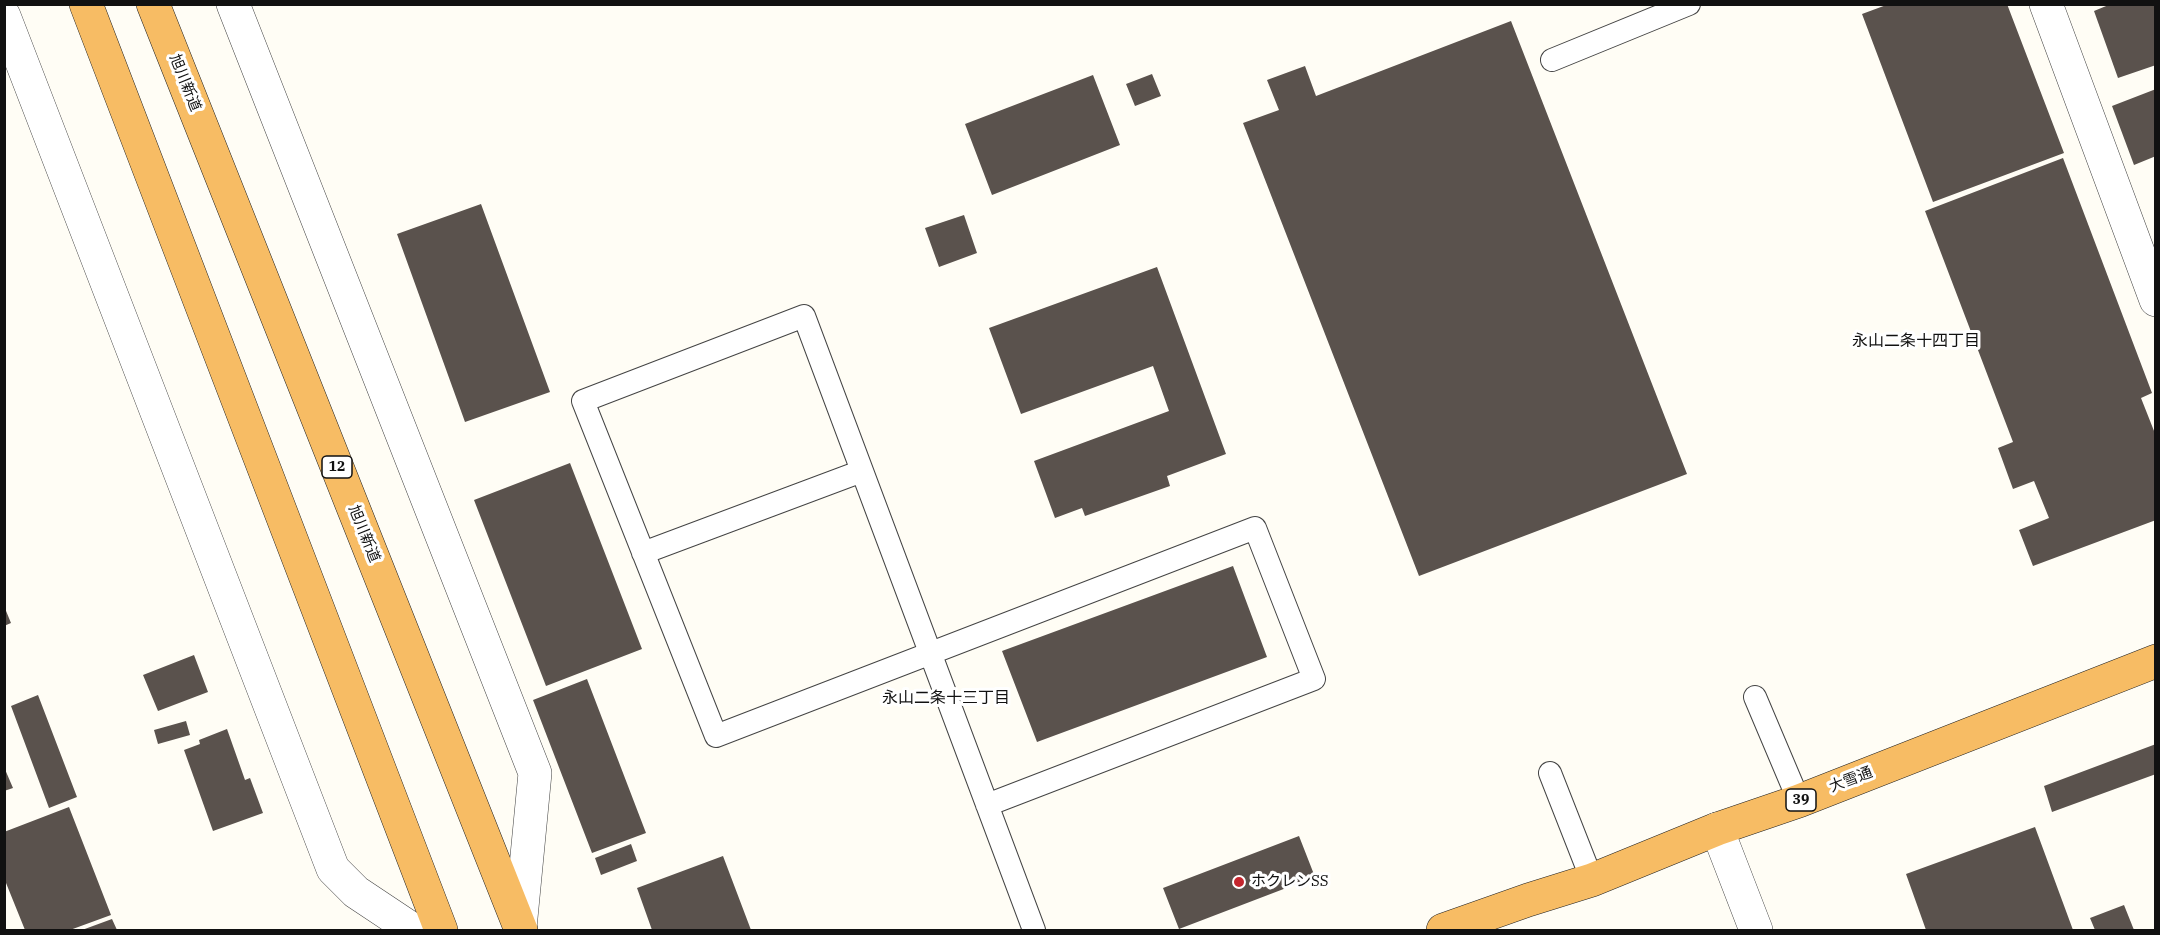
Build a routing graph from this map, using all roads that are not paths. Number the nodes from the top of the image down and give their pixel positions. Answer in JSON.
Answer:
{"nodes":[{"id":1,"x":86,"y":4,"type":"edge"},
{"id":2,"x":153,"y":4,"type":"edge"},
{"id":3,"x":233,"y":4,"type":"edge"},
{"id":4,"x":1689,"y":4,"type":"edge"},
{"id":5,"x":2046,"y":4,"type":"edge"},
{"id":6,"x":4,"y":16,"type":"edge"},
{"id":7,"x":1552,"y":60,"type":"dead end"},
{"id":8,"x":2156,"y":300,"type":"edge"},
{"id":9,"x":862,"y":471,"type":"junction"},
{"id":10,"x":643,"y":553,"type":"junction"},
{"id":11,"x":930,"y":654,"type":"junction"},
{"id":12,"x":2156,"y":661,"type":"edge"},
{"id":13,"x":1755,"y":697,"type":"dead end"},
{"id":14,"x":1550,"y":772,"type":"dead end"},
{"id":15,"x":1799,"y":801,"type":"junction"},
{"id":16,"x":987,"y":805,"type":"junction"},
{"id":17,"x":1717,"y":830,"type":"junction"},
{"id":18,"x":1592,"y":880,"type":"junction"},
{"id":19,"x":521,"y":929,"type":"edge"},
{"id":20,"x":413,"y":930,"type":"edge"},
{"id":21,"x":441,"y":930,"type":"edge"},
{"id":22,"x":1034,"y":930,"type":"edge"},
{"id":23,"x":1446,"y":930,"type":"edge"},
{"id":24,"x":1756,"y":930,"type":"edge"}],
"edges":[{"from":1,"to":21,"type":"highway"},
{"from":2,"to":19,"type":"highway","name":"旭川新道","number":"12"},
{"from":3,"to":19,"type":"street"},
{"from":4,"to":7,"type":"lane"},
{"from":5,"to":8,"type":"street"},
{"from":6,"to":20,"type":"street"},
{"from":9,"to":10,"type":"lane"},
{"from":9,"to":10,"type":"lane"},
{"from":9,"to":11,"type":"lane"},
{"from":10,"to":11,"type":"lane"},
{"from":11,"to":16,"type":"lane"},
{"from":11,"to":16,"type":"lane"},
{"from":12,"to":15,"type":"highway","name":"大雪通","number":"39"},
{"from":13,"to":15,"type":"lane"},
{"from":14,"to":18,"type":"lane"},
{"from":15,"to":17,"type":"highway","name":"大雪通","number":"39"},
{"from":16,"to":22,"type":"lane"},
{"from":17,"to":18,"type":"highway","name":"大雪通","number":"39"},
{"from":17,"to":24,"type":"street"},
{"from":18,"to":23,"type":"highway","name":"大雪通","number":"39"}]}
